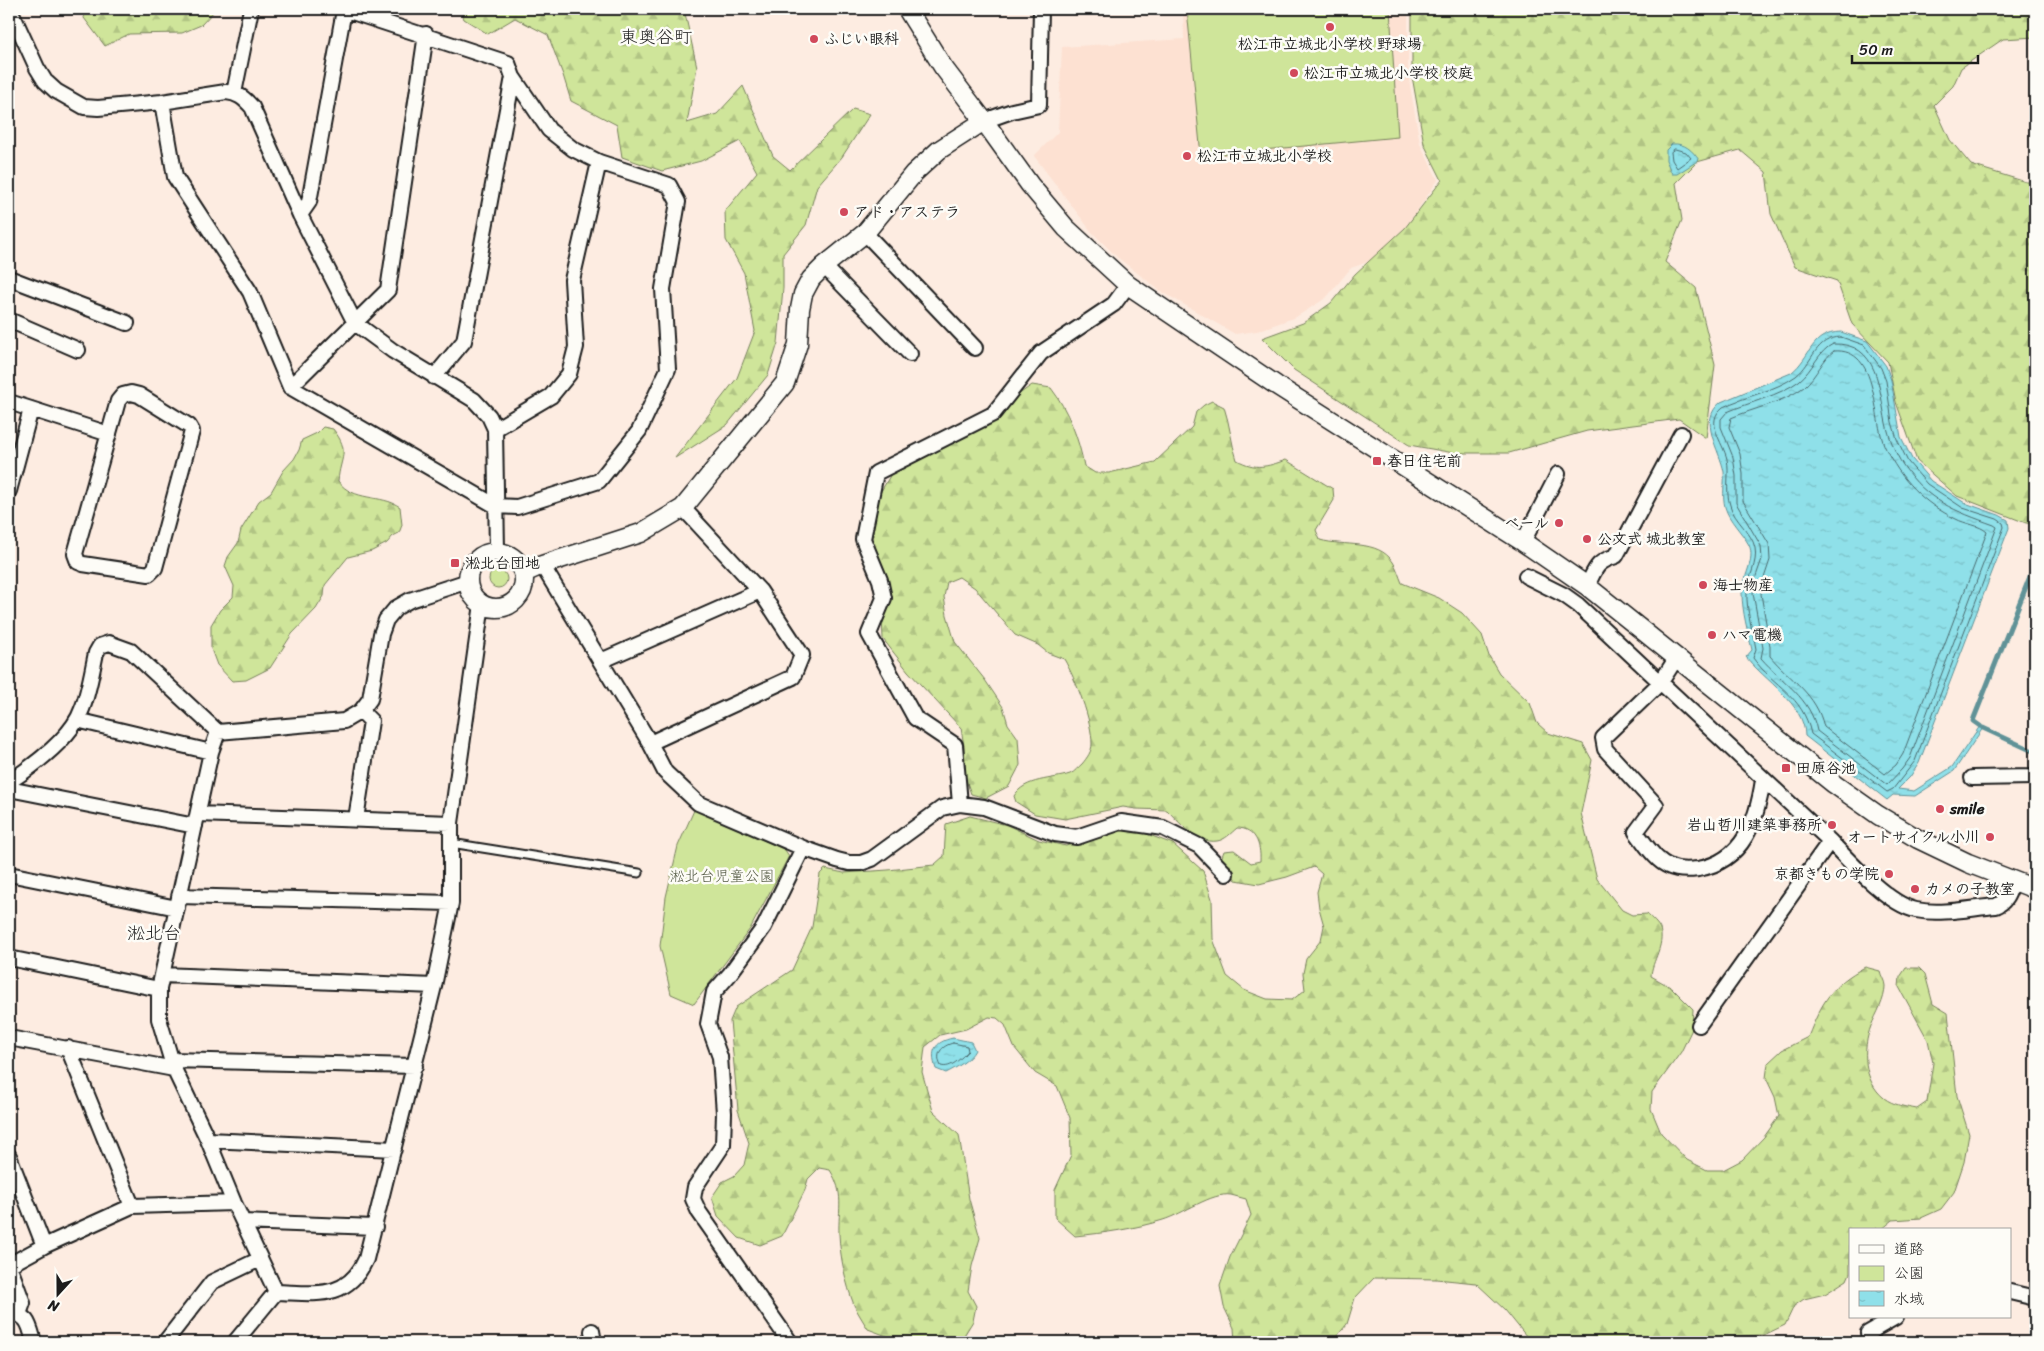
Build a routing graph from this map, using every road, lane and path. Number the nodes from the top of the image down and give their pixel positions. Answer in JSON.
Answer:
{"nodes":[{"id":1,"x":10,"y":9,"type":"edge"},
{"id":2,"x":252,"y":9,"type":"edge"},
{"id":3,"x":344,"y":9,"type":"edge"},
{"id":4,"x":907,"y":9,"type":"edge"},
{"id":5,"x":1041,"y":9,"type":"edge"},
{"id":6,"x":426,"y":34,"type":"junction"},
{"id":7,"x":513,"y":77,"type":"junction"},
{"id":8,"x":234,"y":93,"type":"junction"},
{"id":9,"x":162,"y":102,"type":"junction"},
{"id":10,"x":984,"y":121,"type":"junction"},
{"id":11,"x":599,"y":162,"type":"junction"},
{"id":12,"x":300,"y":215,"type":"junction"},
{"id":13,"x":865,"y":233,"type":"junction"},
{"id":14,"x":824,"y":266,"type":"junction"},
{"id":15,"x":9,"y":278,"type":"edge"},
{"id":16,"x":1128,"y":285,"type":"junction"},
{"id":17,"x":9,"y":320,"type":"edge"},
{"id":18,"x":127,"y":323,"type":"dead end"},
{"id":19,"x":355,"y":324,"type":"junction"},
{"id":20,"x":975,"y":348,"type":"dead end"},
{"id":21,"x":78,"y":350,"type":"dead end"},
{"id":22,"x":910,"y":354,"type":"dead end"},
{"id":23,"x":434,"y":377,"type":"junction"},
{"id":24,"x":290,"y":388,"type":"junction"},
{"id":25,"x":9,"y":402,"type":"edge"},
{"id":26,"x":31,"y":409,"type":"junction"},
{"id":27,"x":495,"y":429,"type":"junction"},
{"id":28,"x":110,"y":434,"type":"junction"},
{"id":29,"x":1681,"y":434,"type":"dead end"},
{"id":30,"x":1558,"y":474,"type":"dead end"},
{"id":31,"x":9,"y":492,"type":"edge"},
{"id":32,"x":496,"y":506,"type":"junction"},
{"id":33,"x":683,"y":508,"type":"junction"},
{"id":34,"x":1523,"y":542,"type":"junction"},
{"id":35,"x":497,"y":551,"type":"junction"},
{"id":36,"x":542,"y":565,"type":"junction"},
{"id":37,"x":524,"y":573,"type":"junction"},
{"id":38,"x":1526,"y":576,"type":"dead end"},
{"id":39,"x":468,"y":581,"type":"junction"},
{"id":40,"x":1587,"y":586,"type":"junction"},
{"id":41,"x":760,"y":591,"type":"junction"},
{"id":42,"x":482,"y":604,"type":"junction"},
{"id":43,"x":1677,"y":657,"type":"junction"},
{"id":44,"x":601,"y":661,"type":"junction"},
{"id":45,"x":1661,"y":682,"type":"junction"},
{"id":46,"x":361,"y":711,"type":"junction"},
{"id":47,"x":77,"y":720,"type":"junction"},
{"id":48,"x":218,"y":732,"type":"junction"},
{"id":49,"x":650,"y":744,"type":"junction"},
{"id":50,"x":211,"y":752,"type":"junction"},
{"id":51,"x":2035,"y":775,"type":"edge"},
{"id":52,"x":1972,"y":778,"type":"dead end"},
{"id":53,"x":1763,"y":780,"type":"junction"},
{"id":54,"x":9,"y":782,"type":"edge"},
{"id":55,"x":9,"y":788,"type":"edge"},
{"id":56,"x":960,"y":804,"type":"junction"},
{"id":57,"x":196,"y":820,"type":"junction"},
{"id":58,"x":356,"y":820,"type":"junction"},
{"id":59,"x":451,"y":823,"type":"junction"},
{"id":60,"x":1830,"y":841,"type":"junction"},
{"id":61,"x":451,"y":843,"type":"junction"},
{"id":62,"x":803,"y":848,"type":"junction"},
{"id":63,"x":639,"y":873,"type":"dead end"},
{"id":64,"x":9,"y":874,"type":"edge"},
{"id":65,"x":1226,"y":874,"type":"dead end"},
{"id":66,"x":2013,"y":881,"type":"junction"},
{"id":67,"x":2035,"y":889,"type":"edge"},
{"id":68,"x":178,"y":902,"type":"junction"},
{"id":69,"x":452,"y":903,"type":"junction"},
{"id":70,"x":9,"y":958,"type":"edge"},
{"id":71,"x":161,"y":982,"type":"junction"},
{"id":72,"x":434,"y":986,"type":"junction"},
{"id":73,"x":1699,"y":1025,"type":"dead end"},
{"id":74,"x":9,"y":1038,"type":"edge"},
{"id":75,"x":68,"y":1048,"type":"junction"},
{"id":76,"x":173,"y":1065,"type":"junction"},
{"id":77,"x":415,"y":1066,"type":"junction"},
{"id":78,"x":208,"y":1140,"type":"junction"},
{"id":79,"x":394,"y":1149,"type":"junction"},
{"id":80,"x":9,"y":1156,"type":"edge"},
{"id":81,"x":234,"y":1203,"type":"junction"},
{"id":82,"x":132,"y":1206,"type":"junction"},
{"id":83,"x":243,"y":1222,"type":"junction"},
{"id":84,"x":375,"y":1227,"type":"junction"},
{"id":85,"x":44,"y":1246,"type":"junction"},
{"id":86,"x":260,"y":1259,"type":"junction"},
{"id":87,"x":276,"y":1292,"type":"junction"},
{"id":88,"x":2012,"y":1292,"type":"edge"},
{"id":89,"x":2035,"y":1298,"type":"edge"},
{"id":90,"x":14,"y":1313,"type":"edge"},
{"id":91,"x":1894,"y":1318,"type":"edge"},
{"id":92,"x":34,"y":1342,"type":"edge"},
{"id":93,"x":165,"y":1342,"type":"edge"},
{"id":94,"x":235,"y":1342,"type":"edge"},
{"id":95,"x":790,"y":1342,"type":"edge"},
{"id":96,"x":1871,"y":1342,"type":"edge"}],
"edges":[{"from":1,"to":9,"type":"street"},
{"from":2,"to":8,"type":"street"},
{"from":3,"to":6,"type":"street"},
{"from":3,"to":12,"type":"street"},
{"from":4,"to":10,"type":"street"},
{"from":5,"to":10,"type":"street"},
{"from":6,"to":7,"type":"street"},
{"from":6,"to":19,"type":"street"},
{"from":7,"to":11,"type":"street"},
{"from":7,"to":23,"type":"street"},
{"from":8,"to":9,"type":"street"},
{"from":8,"to":12,"type":"street"},
{"from":9,"to":24,"type":"street"},
{"from":10,"to":13,"type":"street"},
{"from":10,"to":16,"type":"street"},
{"from":11,"to":27,"type":"street"},
{"from":11,"to":32,"type":"street"},
{"from":12,"to":19,"type":"street"},
{"from":13,"to":14,"type":"street"},
{"from":13,"to":20,"type":"street"},
{"from":14,"to":22,"type":"street"},
{"from":14,"to":33,"type":"street"},
{"from":15,"to":18,"type":"street"},
{"from":16,"to":34,"type":"street"},
{"from":16,"to":56,"type":"street"},
{"from":17,"to":21,"type":"street"},
{"from":19,"to":23,"type":"street"},
{"from":19,"to":24,"type":"street"},
{"from":23,"to":27,"type":"street"},
{"from":24,"to":32,"type":"street"},
{"from":25,"to":26,"type":"street"},
{"from":26,"to":28,"type":"street"},
{"from":26,"to":31,"type":"street"},
{"from":27,"to":32,"type":"street"},
{"from":28,"to":28,"type":"street"},
{"from":29,"to":40,"type":"street"},
{"from":30,"to":34,"type":"street"},
{"from":32,"to":35,"type":"street"},
{"from":33,"to":36,"type":"street"},
{"from":33,"to":41,"type":"street"},
{"from":34,"to":40,"type":"street"},
{"from":35,"to":37,"type":"street"},
{"from":35,"to":39,"type":"street"},
{"from":36,"to":37,"type":"street"},
{"from":36,"to":44,"type":"street"},
{"from":37,"to":42,"type":"street"},
{"from":38,"to":45,"type":"street"},
{"from":39,"to":42,"type":"street"},
{"from":39,"to":46,"type":"street"},
{"from":40,"to":43,"type":"street"},
{"from":41,"to":44,"type":"street"},
{"from":41,"to":49,"type":"street"},
{"from":42,"to":59,"type":"street"},
{"from":43,"to":45,"type":"street"},
{"from":43,"to":66,"type":"street"},
{"from":44,"to":49,"type":"street"},
{"from":45,"to":53,"type":"street"},
{"from":45,"to":53,"type":"street"},
{"from":46,"to":48,"type":"street"},
{"from":46,"to":58,"type":"street"},
{"from":47,"to":48,"type":"street"},
{"from":47,"to":50,"type":"street"},
{"from":47,"to":54,"type":"street"},
{"from":48,"to":50,"type":"street"},
{"from":49,"to":62,"type":"street"},
{"from":50,"to":57,"type":"street"},
{"from":51,"to":52,"type":"street"},
{"from":53,"to":60,"type":"street"},
{"from":55,"to":57,"type":"street"},
{"from":56,"to":62,"type":"street"},
{"from":56,"to":65,"type":"street"},
{"from":57,"to":58,"type":"street"},
{"from":57,"to":68,"type":"street"},
{"from":58,"to":59,"type":"street"},
{"from":59,"to":61,"type":"street"},
{"from":60,"to":66,"type":"street"},
{"from":60,"to":73,"type":"street"},
{"from":61,"to":63,"type":"lane"},
{"from":61,"to":69,"type":"street"},
{"from":62,"to":95,"type":"street"},
{"from":64,"to":68,"type":"street"},
{"from":66,"to":67,"type":"street"},
{"from":68,"to":69,"type":"street"},
{"from":68,"to":71,"type":"street"},
{"from":69,"to":72,"type":"street"},
{"from":70,"to":71,"type":"street"},
{"from":71,"to":72,"type":"street"},
{"from":71,"to":76,"type":"street"},
{"from":72,"to":77,"type":"street"},
{"from":74,"to":75,"type":"street"},
{"from":75,"to":76,"type":"street"},
{"from":75,"to":82,"type":"street"},
{"from":76,"to":77,"type":"street"},
{"from":76,"to":78,"type":"street"},
{"from":77,"to":79,"type":"street"},
{"from":78,"to":79,"type":"street"},
{"from":78,"to":81,"type":"street"},
{"from":79,"to":84,"type":"street"},
{"from":80,"to":85,"type":"street"},
{"from":81,"to":82,"type":"street"},
{"from":81,"to":83,"type":"street"},
{"from":82,"to":85,"type":"street"},
{"from":83,"to":84,"type":"street"},
{"from":83,"to":86,"type":"street"},
{"from":84,"to":87,"type":"street"},
{"from":85,"to":90,"type":"street"},
{"from":86,"to":87,"type":"street"},
{"from":86,"to":93,"type":"street"},
{"from":87,"to":94,"type":"street"},
{"from":88,"to":89,"type":"street"},
{"from":90,"to":92,"type":"street"},
{"from":91,"to":96,"type":"street"}]}
